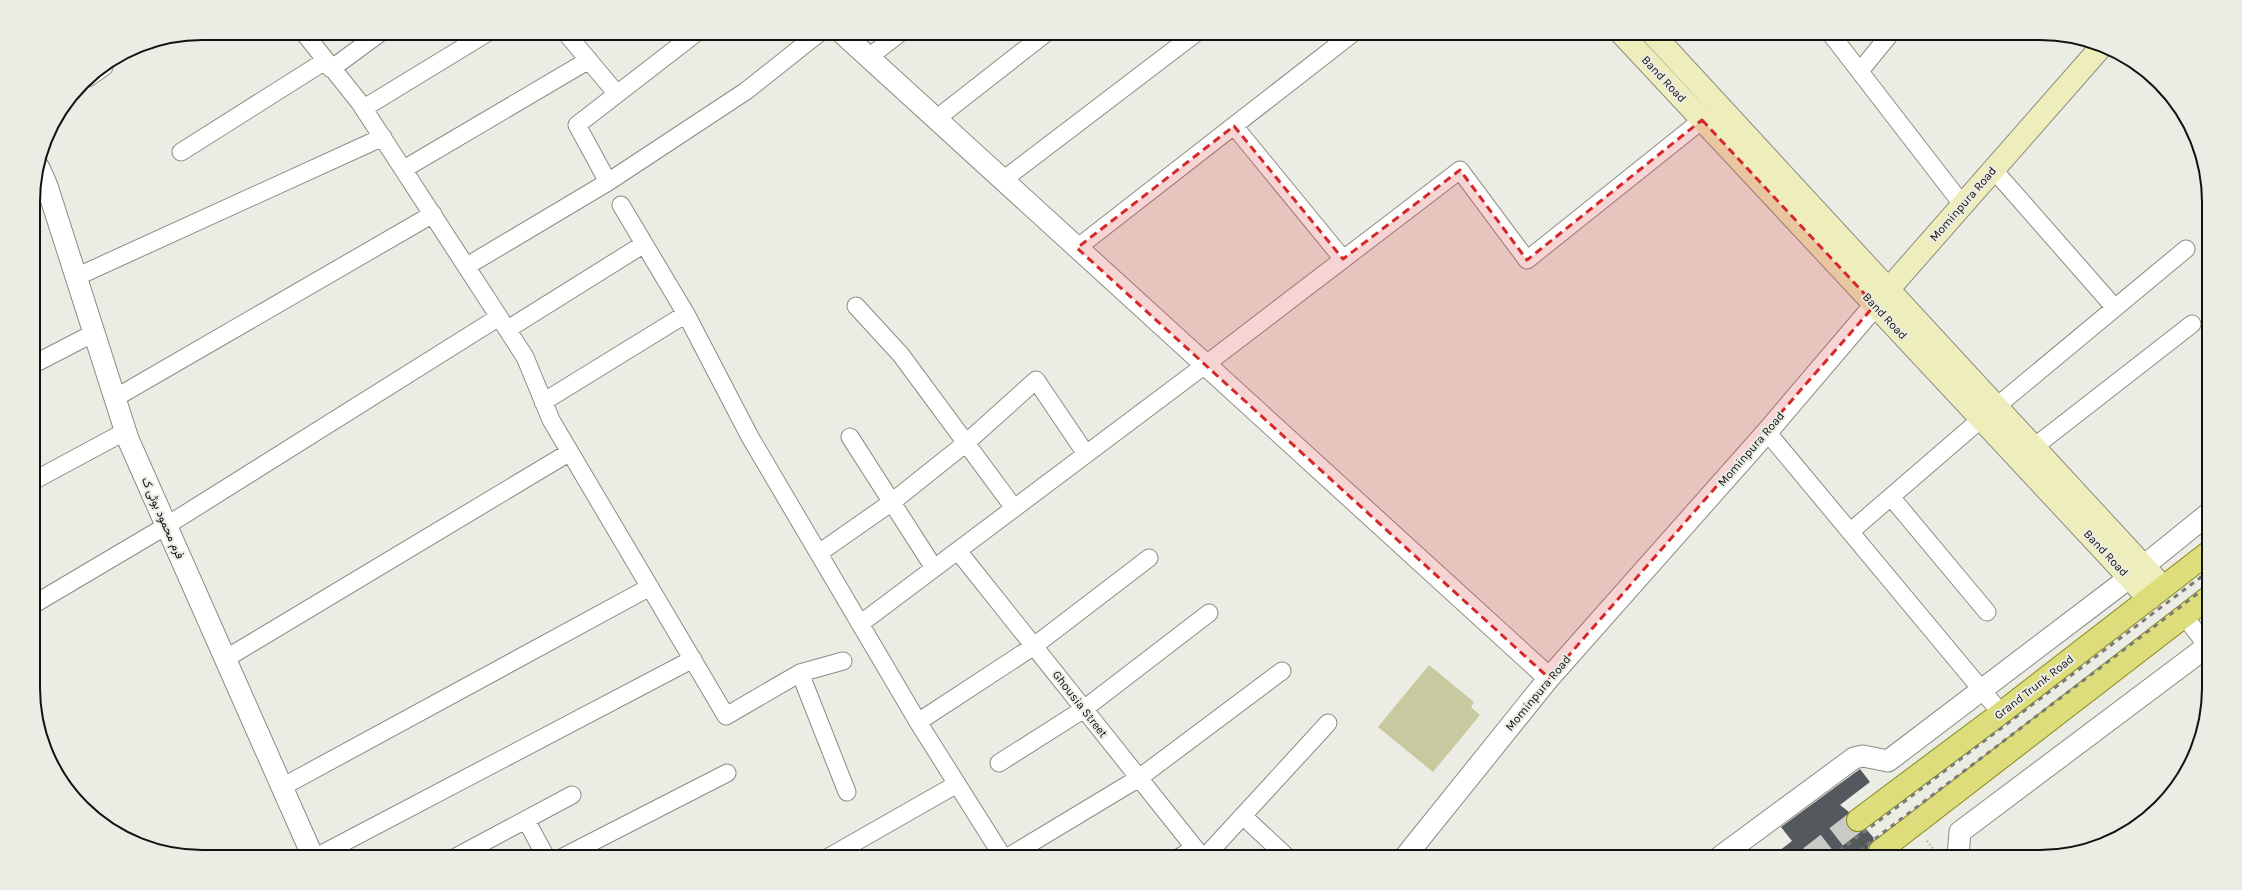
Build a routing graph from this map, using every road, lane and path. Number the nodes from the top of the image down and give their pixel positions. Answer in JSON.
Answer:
{"nodes":[{"id":1,"x":309,"y":40,"type":"edge"},
{"id":2,"x":369,"y":40,"type":"edge"},
{"id":3,"x":476,"y":40,"type":"edge"},
{"id":4,"x":572,"y":40,"type":"edge"},
{"id":5,"x":687,"y":40,"type":"edge"},
{"id":6,"x":810,"y":40,"type":"edge"},
{"id":7,"x":850,"y":40,"type":"edge"},
{"id":8,"x":891,"y":40,"type":"edge"},
{"id":9,"x":1037,"y":40,"type":"edge"},
{"id":10,"x":1187,"y":40,"type":"edge"},
{"id":11,"x":1343,"y":40,"type":"edge"},
{"id":12,"x":1628,"y":40,"type":"edge"},
{"id":13,"x":1658,"y":40,"type":"edge"},
{"id":14,"x":1836,"y":40,"type":"edge"},
{"id":15,"x":1885,"y":40,"type":"edge"},
{"id":16,"x":2098,"y":51,"type":"edge"},
{"id":17,"x":868,"y":57,"type":"junction"},
{"id":18,"x":589,"y":60,"type":"junction"},
{"id":19,"x":328,"y":65,"type":"junction"},
{"id":20,"x":1860,"y":71,"type":"junction"},
{"id":21,"x":617,"y":94,"type":"junction"},
{"id":22,"x":364,"y":108,"type":"junction"},
{"id":23,"x":936,"y":119,"type":"junction"},
{"id":24,"x":1702,"y":120,"type":"junction"},
{"id":25,"x":1234,"y":126,"type":"junction"},
{"id":26,"x":383,"y":137,"type":"junction"},
{"id":27,"x":181,"y":152,"type":"dead end"},
{"id":28,"x":404,"y":169,"type":"junction"},
{"id":29,"x":1993,"y":169,"type":"junction"},
{"id":30,"x":1003,"y":180,"type":"junction"},
{"id":31,"x":608,"y":182,"type":"junction"},
{"id":32,"x":41,"y":185,"type":"edge"},
{"id":33,"x":1962,"y":204,"type":"junction"},
{"id":34,"x":621,"y":205,"type":"dead end"},
{"id":35,"x":433,"y":214,"type":"junction"},
{"id":36,"x":644,"y":244,"type":"junction"},
{"id":37,"x":1077,"y":248,"type":"junction"},
{"id":38,"x":2186,"y":249,"type":"dead end"},
{"id":39,"x":1343,"y":259,"type":"junction"},
{"id":40,"x":467,"y":266,"type":"junction"},
{"id":41,"x":76,"y":277,"type":"junction"},
{"id":42,"x":1888,"y":288,"type":"junction"},
{"id":43,"x":856,"y":306,"type":"dead end"},
{"id":44,"x":1875,"y":306,"type":"junction"},
{"id":45,"x":2115,"y":308,"type":"junction"},
{"id":46,"x":686,"y":314,"type":"junction"},
{"id":47,"x":503,"y":323,"type":"junction"},
{"id":48,"x":2192,"y":324,"type":"dead end"},
{"id":49,"x":94,"y":333,"type":"junction"},
{"id":50,"x":40,"y":361,"type":"edge"},
{"id":51,"x":1205,"y":365,"type":"junction"},
{"id":52,"x":115,"y":398,"type":"junction"},
{"id":53,"x":543,"y":402,"type":"junction"},
{"id":54,"x":1989,"y":412,"type":"junction"},
{"id":55,"x":126,"y":430,"type":"junction"},
{"id":56,"x":1767,"y":432,"type":"junction"},
{"id":57,"x":850,"y":437,"type":"dead end"},
{"id":58,"x":966,"y":443,"type":"junction"},
{"id":59,"x":2034,"y":447,"type":"junction"},
{"id":60,"x":570,"y":452,"type":"junction"},
{"id":61,"x":1086,"y":454,"type":"junction"},
{"id":62,"x":40,"y":477,"type":"edge"},
{"id":63,"x":1891,"y":497,"type":"junction"},
{"id":64,"x":892,"y":502,"type":"junction"},
{"id":65,"x":1014,"y":508,"type":"junction"},
{"id":66,"x":2202,"y":519,"type":"edge"},
{"id":67,"x":166,"y":526,"type":"junction"},
{"id":68,"x":1850,"y":532,"type":"junction"},
{"id":69,"x":958,"y":550,"type":"junction"},
{"id":70,"x":819,"y":554,"type":"junction"},
{"id":71,"x":2202,"y":557,"type":"edge"},
{"id":72,"x":1149,"y":558,"type":"dead end"},
{"id":73,"x":934,"y":568,"type":"junction"},
{"id":74,"x":2136,"y":572,"type":"junction"},
{"id":75,"x":650,"y":587,"type":"junction"},
{"id":76,"x":2156,"y":593,"type":"junction"},
{"id":77,"x":40,"y":601,"type":"edge"},
{"id":78,"x":2202,"y":602,"type":"edge"},
{"id":79,"x":1987,"y":612,"type":"dead end"},
{"id":80,"x":1209,"y":613,"type":"dead end"},
{"id":81,"x":2184,"y":616,"type":"junction"},
{"id":82,"x":860,"y":624,"type":"junction"},
{"id":83,"x":2202,"y":638,"type":"edge"},
{"id":84,"x":1034,"y":646,"type":"junction"},
{"id":85,"x":2202,"y":650,"type":"edge"},
{"id":86,"x":225,"y":659,"type":"junction"},
{"id":87,"x":693,"y":659,"type":"junction"},
{"id":88,"x":843,"y":661,"type":"dead end"},
{"id":89,"x":1282,"y":671,"type":"dead end"},
{"id":90,"x":800,"y":673,"type":"junction"},
{"id":91,"x":1549,"y":678,"type":"junction"},
{"id":92,"x":1981,"y":691,"type":"junction"},
{"id":93,"x":1084,"y":709,"type":"junction"},
{"id":94,"x":2001,"y":713,"type":"junction"},
{"id":95,"x":918,"y":722,"type":"junction"},
{"id":96,"x":1328,"y":723,"type":"dead end"},
{"id":97,"x":999,"y":763,"type":"dead end"},
{"id":98,"x":727,"y":773,"type":"dead end"},
{"id":99,"x":1139,"y":778,"type":"junction"},
{"id":100,"x":957,"y":784,"type":"junction"},
{"id":101,"x":282,"y":787,"type":"junction"},
{"id":102,"x":847,"y":792,"type":"dead end"},
{"id":103,"x":572,"y":795,"type":"dead end"},
{"id":104,"x":1243,"y":816,"type":"junction"},
{"id":105,"x":526,"y":820,"type":"junction"},
{"id":106,"x":1858,"y":820,"type":"tunnel mouth"},
{"id":107,"x":311,"y":850,"type":"edge"},
{"id":108,"x":327,"y":850,"type":"edge"},
{"id":109,"x":469,"y":850,"type":"edge"},
{"id":110,"x":542,"y":850,"type":"edge"},
{"id":111,"x":576,"y":850,"type":"edge"},
{"id":112,"x":841,"y":850,"type":"edge"},
{"id":113,"x":999,"y":850,"type":"edge"},
{"id":114,"x":1020,"y":850,"type":"edge"},
{"id":115,"x":1198,"y":850,"type":"edge"},
{"id":116,"x":1205,"y":850,"type":"edge"},
{"id":117,"x":1279,"y":850,"type":"edge"},
{"id":118,"x":1411,"y":850,"type":"edge"},
{"id":119,"x":1729,"y":850,"type":"edge"},
{"id":120,"x":1881,"y":850,"type":"edge"},
{"id":121,"x":1959,"y":850,"type":"edge"}],
"edges":[{"from":1,"to":19,"type":"street"},
{"from":2,"to":19,"type":"street"},
{"from":3,"to":22,"type":"street"},
{"from":4,"to":18,"type":"street"},
{"from":5,"to":21,"type":"street"},
{"from":6,"to":31,"type":"street"},
{"from":7,"to":17,"type":"street"},
{"from":8,"to":17,"type":"street"},
{"from":9,"to":23,"type":"street"},
{"from":10,"to":30,"type":"street"},
{"from":11,"to":25,"type":"street"},
{"from":12,"to":24,"type":"main road","name":"Band Road"},
{"from":13,"to":42,"type":"main road","name":"Band Road"},
{"from":14,"to":20,"type":"street"},
{"from":15,"to":20,"type":"street"},
{"from":16,"to":29,"type":"main road","name":"Mominpura Road"},
{"from":17,"to":23,"type":"street"},
{"from":18,"to":21,"type":"street"},
{"from":18,"to":28,"type":"street"},
{"from":19,"to":22,"type":"street"},
{"from":19,"to":27,"type":"street"},
{"from":20,"to":33,"type":"street"},
{"from":21,"to":31,"type":"street"},
{"from":22,"to":26,"type":"street"},
{"from":23,"to":30,"type":"street"},
{"from":24,"to":39,"type":"street"},
{"from":24,"to":44,"type":"main road","name":"Band Road"},
{"from":25,"to":37,"type":"street"},
{"from":25,"to":39,"type":"street"},
{"from":26,"to":28,"type":"street"},
{"from":26,"to":41,"type":"street"},
{"from":28,"to":35,"type":"street"},
{"from":29,"to":33,"type":"main road","name":"Mominpura Road"},
{"from":29,"to":45,"type":"street"},
{"from":30,"to":37,"type":"street"},
{"from":31,"to":40,"type":"street"},
{"from":32,"to":41,"type":"street","name":"فرم محمود بوٹی ک"},
{"from":33,"to":42,"type":"main road","name":"Mominpura Road"},
{"from":34,"to":36,"type":"street"},
{"from":35,"to":40,"type":"street"},
{"from":35,"to":52,"type":"street"},
{"from":36,"to":46,"type":"street"},
{"from":36,"to":47,"type":"street"},
{"from":37,"to":51,"type":"street"},
{"from":38,"to":45,"type":"street"},
{"from":39,"to":51,"type":"street"},
{"from":40,"to":47,"type":"street"},
{"from":41,"to":49,"type":"street","name":"فرم محمود بوٹی ک"},
{"from":42,"to":44,"type":"main road","name":"Mominpura Road"},
{"from":42,"to":54,"type":"main road","name":"Band Road"},
{"from":43,"to":58,"type":"street"},
{"from":44,"to":54,"type":"main road","name":"Band Road"},
{"from":44,"to":56,"type":"street","name":"Mominpura Road"},
{"from":45,"to":54,"type":"street"},
{"from":46,"to":53,"type":"street"},
{"from":46,"to":70,"type":"street"},
{"from":47,"to":53,"type":"street"},
{"from":47,"to":67,"type":"street"},
{"from":48,"to":59,"type":"street"},
{"from":49,"to":50,"type":"street"},
{"from":49,"to":52,"type":"street","name":"فرم محمود بوٹی ک"},
{"from":51,"to":61,"type":"street"},
{"from":51,"to":91,"type":"street"},
{"from":52,"to":55,"type":"street","name":"فرم محمود بوٹی ک"},
{"from":53,"to":60,"type":"street"},
{"from":54,"to":59,"type":"main road","name":"Band Road"},
{"from":54,"to":63,"type":"street"},
{"from":54,"to":74,"type":"main road","name":"Band Road"},
{"from":55,"to":62,"type":"street"},
{"from":55,"to":67,"type":"street","name":"فرم محمود بوٹی ک"},
{"from":56,"to":68,"type":"street"},
{"from":56,"to":91,"type":"street","name":"Mominpura Road"},
{"from":57,"to":64,"type":"street"},
{"from":58,"to":61,"type":"street"},
{"from":58,"to":64,"type":"street"},
{"from":58,"to":65,"type":"street"},
{"from":59,"to":74,"type":"main road","name":"Band Road"},
{"from":60,"to":75,"type":"street"},
{"from":60,"to":86,"type":"street"},
{"from":61,"to":65,"type":"street"},
{"from":63,"to":68,"type":"street"},
{"from":63,"to":79,"type":"street"},
{"from":64,"to":70,"type":"street"},
{"from":64,"to":73,"type":"street"},
{"from":65,"to":69,"type":"street"},
{"from":66,"to":74,"type":"street"},
{"from":67,"to":77,"type":"street"},
{"from":67,"to":86,"type":"street","name":"فرم محمود بوٹی ک"},
{"from":68,"to":92,"type":"street"},
{"from":69,"to":73,"type":"street"},
{"from":69,"to":84,"type":"street","name":"Ghousia Street"},
{"from":70,"to":82,"type":"street"},
{"from":71,"to":76,"type":"main road","name":"Grand Trunk Road"},
{"from":72,"to":84,"type":"street"},
{"from":73,"to":82,"type":"street"},
{"from":74,"to":76,"type":"main road","name":"Band Road"},
{"from":74,"to":92,"type":"street"},
{"from":75,"to":87,"type":"street"},
{"from":75,"to":101,"type":"street"},
{"from":76,"to":94,"type":"main road","name":"Grand Trunk Road"},
{"from":78,"to":81,"type":"main road"},
{"from":80,"to":93,"type":"street"},
{"from":81,"to":83,"type":"street"},
{"from":81,"to":120,"type":"main road"},
{"from":82,"to":95,"type":"street"},
{"from":84,"to":93,"type":"street","name":"Ghousia Street"},
{"from":84,"to":95,"type":"street"},
{"from":85,"to":121,"type":"street"},
{"from":86,"to":101,"type":"street","name":"فرم محمود بوٹی ک"},
{"from":87,"to":90,"type":"street"},
{"from":87,"to":108,"type":"street"},
{"from":88,"to":90,"type":"street"},
{"from":89,"to":99,"type":"street"},
{"from":90,"to":102,"type":"street"},
{"from":91,"to":118,"type":"street","name":"Mominpura Road"},
{"from":92,"to":94,"type":"street"},
{"from":92,"to":119,"type":"street"},
{"from":93,"to":97,"type":"street"},
{"from":93,"to":99,"type":"street","name":"Ghousia Street"},
{"from":94,"to":106,"type":"main road","name":"Grand Trunk Road"},
{"from":95,"to":100,"type":"street"},
{"from":96,"to":104,"type":"street"},
{"from":98,"to":111,"type":"street"},
{"from":99,"to":114,"type":"street"},
{"from":99,"to":115,"type":"street","name":"Ghousia Street"},
{"from":100,"to":112,"type":"street"},
{"from":100,"to":113,"type":"street"},
{"from":101,"to":107,"type":"street","name":"فرم محمود بوٹی ک"},
{"from":103,"to":105,"type":"street"},
{"from":104,"to":116,"type":"street"},
{"from":104,"to":117,"type":"street"},
{"from":105,"to":109,"type":"street"},
{"from":105,"to":110,"type":"street"}]}
